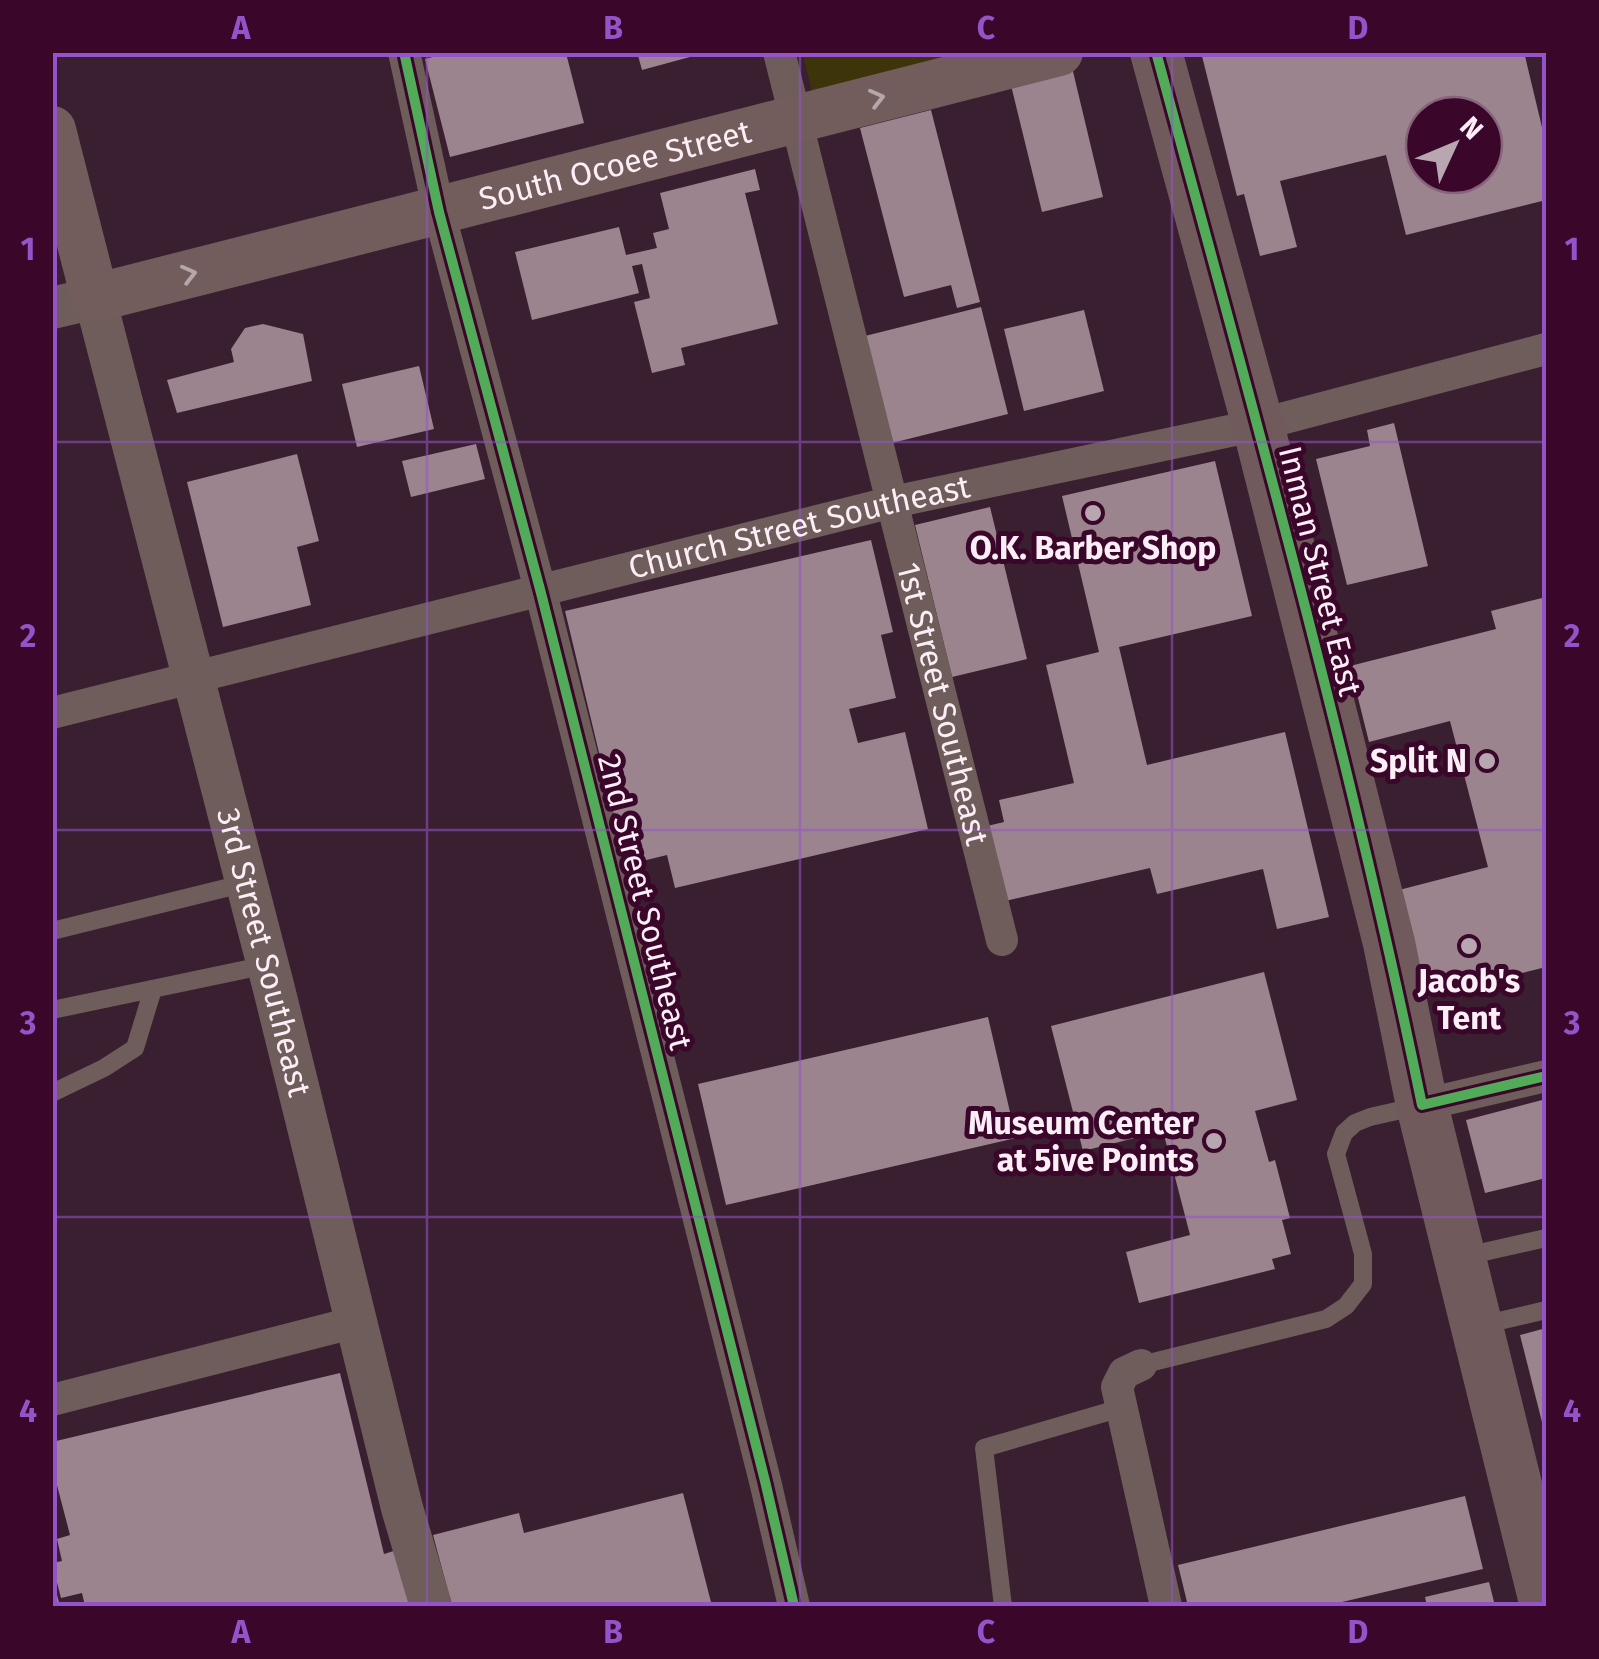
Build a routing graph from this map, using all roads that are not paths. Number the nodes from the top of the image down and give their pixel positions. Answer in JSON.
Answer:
{"nodes":[{"id":1,"x":404,"y":52,"type":"edge"},
{"id":2,"x":779,"y":52,"type":"edge"},
{"id":3,"x":1059,"y":52,"type":"edge"},
{"id":4,"x":1156,"y":52,"type":"edge"},
{"id":5,"x":796,"y":118,"type":"junction"},
{"id":6,"x":52,"y":130,"type":"edge"},
{"id":7,"x":440,"y":212,"type":"junction"},
{"id":8,"x":74,"y":303,"type":"edge"},
{"id":9,"x":1546,"y":349,"type":"edge"},
{"id":10,"x":1258,"y":425,"type":"junction"},
{"id":11,"x":893,"y":502,"type":"junction"},
{"id":12,"x":541,"y":593,"type":"junction"},
{"id":13,"x":195,"y":679,"type":"junction"},
{"id":14,"x":52,"y":713,"type":"edge"},
{"id":15,"x":247,"y":883,"type":"junction"},
{"id":16,"x":52,"y":930,"type":"edge"},
{"id":17,"x":1002,"y":940,"type":"dead end"},
{"id":18,"x":268,"y":964,"type":"junction"},
{"id":19,"x":153,"y":989,"type":"junction"},
{"id":20,"x":52,"y":1010,"type":"edge"},
{"id":21,"x":1546,"y":1076,"type":"edge"},
{"id":22,"x":52,"y":1093,"type":"edge"},
{"id":23,"x":1422,"y":1105,"type":"junction"},
{"id":24,"x":1546,"y":1238,"type":"edge"},
{"id":25,"x":1460,"y":1258,"type":"junction"},
{"id":26,"x":1546,"y":1310,"type":"edge"},
{"id":27,"x":356,"y":1322,"type":"junction"},
{"id":28,"x":1477,"y":1326,"type":"junction"},
{"id":29,"x":1140,"y":1365,"type":"joint"},
{"id":30,"x":52,"y":1400,"type":"edge"},
{"id":31,"x":1120,"y":1408,"type":"junction"},
{"id":32,"x":430,"y":1606,"type":"edge"},
{"id":33,"x":794,"y":1606,"type":"edge"},
{"id":34,"x":1003,"y":1606,"type":"edge"},
{"id":35,"x":1166,"y":1606,"type":"edge"},
{"id":36,"x":1546,"y":1606,"type":"edge"}],
"edges":[{"from":1,"to":7,"type":"street","name":"2nd Street Southeast"},
{"from":2,"to":5,"type":"street","name":"1st Street Southeast"},
{"from":5,"to":3,"type":"main road","name":"South Ocoee Street","one_way":true},
{"from":4,"to":10,"type":"main road","name":"Inman Street East"},
{"from":5,"to":7,"type":"main road","name":"South Ocoee Street"},
{"from":5,"to":11,"type":"street","name":"1st Street Southeast"},
{"from":6,"to":8,"type":"main road"},
{"from":8,"to":7,"type":"main road","name":"South Ocoee Street","one_way":true},
{"from":7,"to":12,"type":"street","name":"2nd Street Southeast"},
{"from":8,"to":13,"type":"street","name":"3rd Street Southeast"},
{"from":9,"to":10,"type":"street","name":"Church Street Southeast"},
{"from":10,"to":11,"type":"street","name":"Church Street Southeast"},
{"from":10,"to":23,"type":"main road","name":"Inman Street East"},
{"from":11,"to":12,"type":"street","name":"Church Street Southeast"},
{"from":11,"to":17,"type":"street","name":"1st Street Southeast"},
{"from":12,"to":13,"type":"street","name":"Church Street Southeast"},
{"from":12,"to":33,"type":"street","name":"2nd Street Southeast"},
{"from":13,"to":14,"type":"street","name":"Church Street Southeast"},
{"from":13,"to":15,"type":"street","name":"3rd Street Southeast"},
{"from":15,"to":16,"type":"lane"},
{"from":15,"to":18,"type":"street","name":"3rd Street Southeast"},
{"from":18,"to":19,"type":"lane"},
{"from":18,"to":27,"type":"street","name":"3rd Street Southeast"},
{"from":19,"to":20,"type":"lane"},
{"from":19,"to":22,"type":"lane"},
{"from":21,"to":23,"type":"street"},
{"from":23,"to":25,"type":"main road","name":"Inman Street East"},
{"from":23,"to":29,"type":"lane"},
{"from":24,"to":25,"type":"lane"},
{"from":25,"to":28,"type":"main road","name":"Inman Street East"},
{"from":26,"to":28,"type":"lane"},
{"from":27,"to":30,"type":"street"},
{"from":27,"to":32,"type":"street","name":"3rd Street Southeast"},
{"from":28,"to":36,"type":"main road","name":"Inman Street East"},
{"from":29,"to":31,"type":"street"},
{"from":31,"to":34,"type":"lane"},
{"from":31,"to":35,"type":"street"}]}
